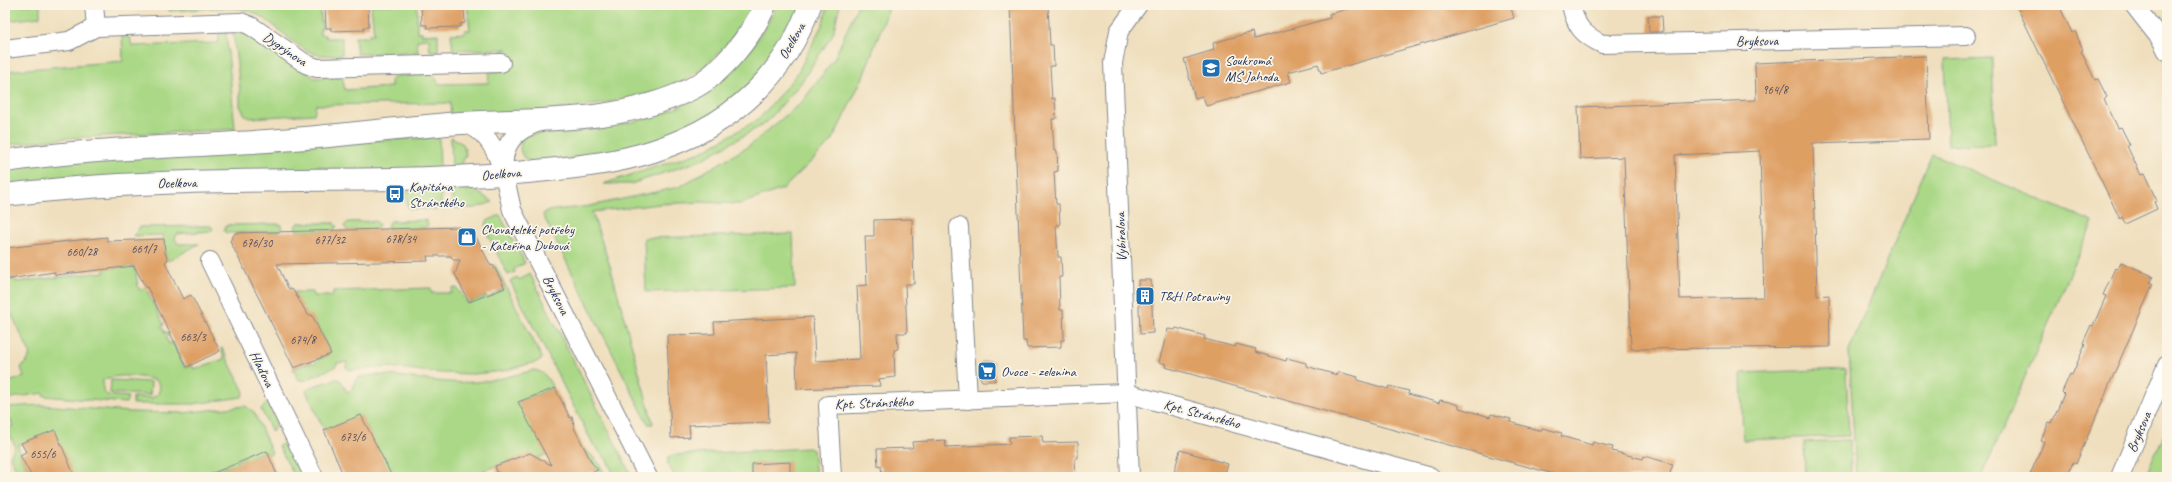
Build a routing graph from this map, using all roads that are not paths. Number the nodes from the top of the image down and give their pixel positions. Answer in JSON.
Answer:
{"nodes":[{"id":1,"x":94,"y":5,"type":"edge"},
{"id":2,"x":765,"y":5,"type":"edge"},
{"id":3,"x":810,"y":5,"type":"edge"},
{"id":4,"x":1138,"y":5,"type":"edge"},
{"id":5,"x":1570,"y":5,"type":"edge"},
{"id":6,"x":2134,"y":5,"type":"edge"},
{"id":7,"x":96,"y":27,"type":"junction"},
{"id":8,"x":1966,"y":36,"type":"dead end"},
{"id":9,"x":5,"y":49,"type":"edge"},
{"id":10,"x":2167,"y":51,"type":"edge"},
{"id":11,"x":500,"y":62,"type":"dead end"},
{"id":12,"x":556,"y":120,"type":"junction"},
{"id":13,"x":461,"y":124,"type":"junction"},
{"id":14,"x":5,"y":160,"type":"edge"},
{"id":15,"x":504,"y":175,"type":"junction"},
{"id":16,"x":5,"y":195,"type":"edge"},
{"id":17,"x":959,"y":227,"type":"dead end"},
{"id":18,"x":210,"y":261,"type":"dead end"},
{"id":19,"x":2167,"y":365,"type":"edge"},
{"id":20,"x":1126,"y":393,"type":"junction"},
{"id":21,"x":968,"y":400,"type":"junction"},
{"id":22,"x":314,"y":477,"type":"edge"},
{"id":23,"x":648,"y":477,"type":"edge"},
{"id":24,"x":832,"y":477,"type":"edge"},
{"id":25,"x":1130,"y":477,"type":"edge"},
{"id":26,"x":1431,"y":477,"type":"edge"},
{"id":27,"x":2120,"y":477,"type":"edge"}],
"edges":[{"from":1,"to":7,"type":"street"},
{"from":2,"to":12,"type":"street"},
{"from":3,"to":15,"type":"street","name":"Ocelkova"},
{"from":4,"to":20,"type":"street","name":"Vybíralova"},
{"from":5,"to":8,"type":"street","name":"Bryksova"},
{"from":6,"to":10,"type":"street"},
{"from":7,"to":9,"type":"street","name":"Dygrýnova"},
{"from":7,"to":11,"type":"street","name":"Dygrýnova"},
{"from":12,"to":13,"type":"street"},
{"from":12,"to":15,"type":"street"},
{"from":13,"to":14,"type":"street"},
{"from":13,"to":15,"type":"street","name":"Bryksova"},
{"from":15,"to":16,"type":"street","name":"Ocelkova"},
{"from":15,"to":23,"type":"street","name":"Bryksova"},
{"from":17,"to":21,"type":"street"},
{"from":18,"to":22,"type":"street","name":"Hlaďova"},
{"from":19,"to":27,"type":"street","name":"Bryksova"},
{"from":20,"to":21,"type":"street","name":"Kpt. Stránského"},
{"from":20,"to":25,"type":"street","name":"Vybíralova"},
{"from":20,"to":26,"type":"street","name":"Kpt. Stránského"},
{"from":21,"to":24,"type":"street","name":"Kpt. Stránského"}]}
